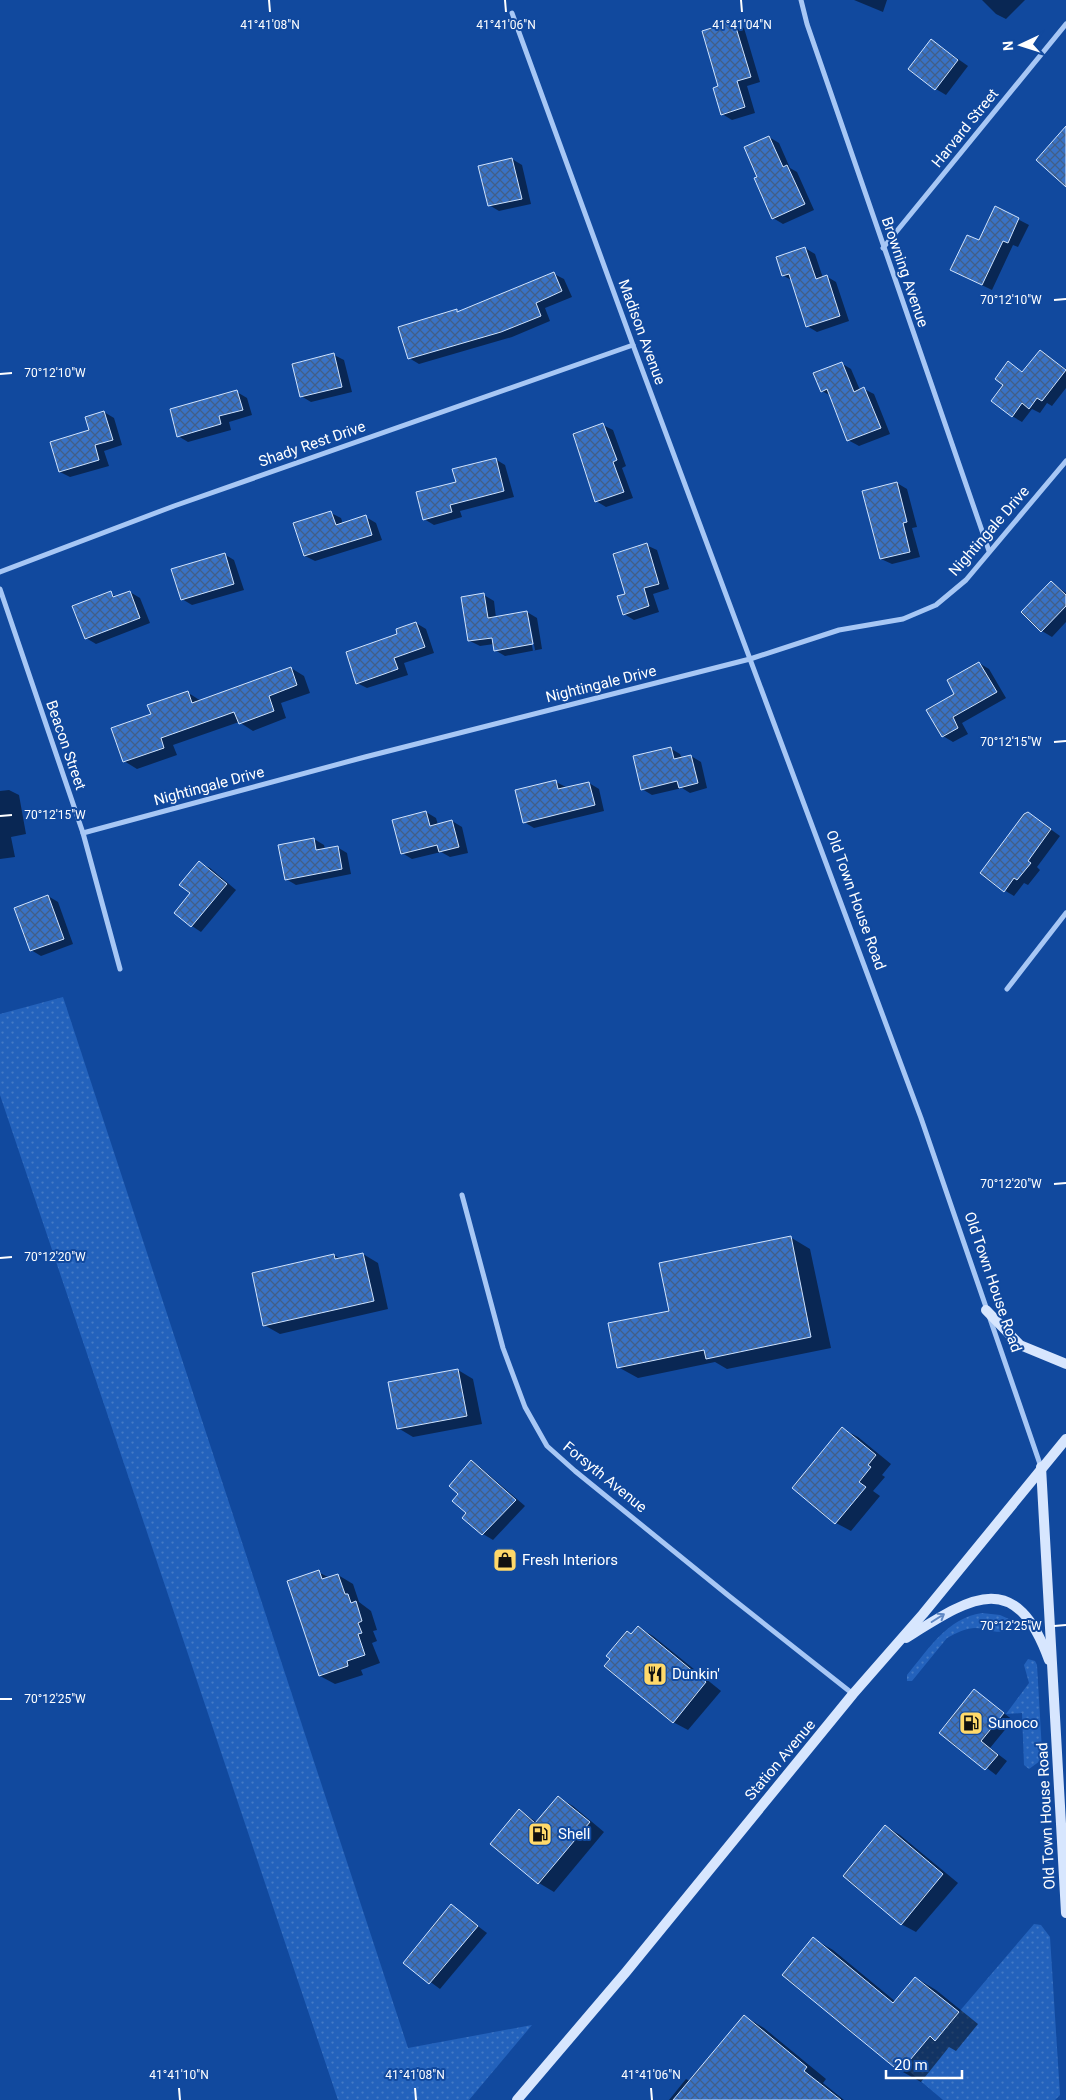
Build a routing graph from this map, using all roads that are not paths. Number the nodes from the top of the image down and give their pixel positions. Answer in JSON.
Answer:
{"nodes":[{"id":1,"x":800,"y":0,"type":"edge"},
{"id":2,"x":512,"y":13,"type":"dead end"},
{"id":3,"x":1066,"y":24,"type":"edge"},
{"id":4,"x":883,"y":248,"type":"junction"},
{"id":5,"x":633,"y":345,"type":"junction"},
{"id":6,"x":1066,"y":461,"type":"edge"},
{"id":7,"x":989,"y":551,"type":"junction"},
{"id":8,"x":0,"y":572,"type":"edge"},
{"id":9,"x":0,"y":589,"type":"edge"},
{"id":10,"x":750,"y":659,"type":"junction"},
{"id":11,"x":83,"y":833,"type":"junction"},
{"id":12,"x":1066,"y":913,"type":"edge"},
{"id":13,"x":120,"y":969,"type":"dead end"},
{"id":14,"x":1007,"y":989,"type":"dead end"},
{"id":15,"x":462,"y":1196,"type":"dead end"},
{"id":16,"x":986,"y":1310,"type":"junction"},
{"id":17,"x":1066,"y":1364,"type":"edge"},
{"id":18,"x":1066,"y":1439,"type":"edge"},
{"id":19,"x":1042,"y":1467,"type":"junction"},
{"id":20,"x":896,"y":1644,"type":"junction"},
{"id":21,"x":1053,"y":1672,"type":"junction"},
{"id":22,"x":853,"y":1694,"type":"junction"},
{"id":23,"x":1066,"y":1913,"type":"edge"},
{"id":24,"x":517,"y":2100,"type":"edge"}],
"edges":[{"from":1,"to":4,"type":"street","name":"Browning Avenue"},
{"from":2,"to":5,"type":"street","name":"Madison Avenue"},
{"from":3,"to":4,"type":"street","name":"Harvard Street"},
{"from":4,"to":7,"type":"street","name":"Browning Avenue"},
{"from":5,"to":8,"type":"street","name":"Shady Rest Drive"},
{"from":5,"to":10,"type":"street","name":"Madison Avenue"},
{"from":6,"to":7,"type":"street","name":"Nightingale Drive"},
{"from":7,"to":10,"type":"street","name":"Nightingale Drive"},
{"from":9,"to":11,"type":"street","name":"Beacon Street"},
{"from":10,"to":11,"type":"street","name":"Nightingale Drive"},
{"from":10,"to":16,"type":"street","name":"Old Town House Road"},
{"from":11,"to":13,"type":"street","name":"Beacon Street"},
{"from":12,"to":14,"type":"street"},
{"from":15,"to":22,"type":"street","name":"Forsyth Avenue"},
{"from":16,"to":17,"type":"main road"},
{"from":16,"to":19,"type":"street","name":"Old Town House Road"},
{"from":18,"to":19,"type":"main road","name":"Station Avenue"},
{"from":19,"to":20,"type":"main road","name":"Station Avenue"},
{"from":19,"to":21,"type":"main road","name":"Old Town House Road"},
{"from":20,"to":21,"type":"main road","one_way":true},
{"from":20,"to":22,"type":"main road","name":"Station Avenue"},
{"from":21,"to":23,"type":"main road","name":"Old Town House Road"},
{"from":22,"to":24,"type":"main road","name":"Station Avenue"}]}
